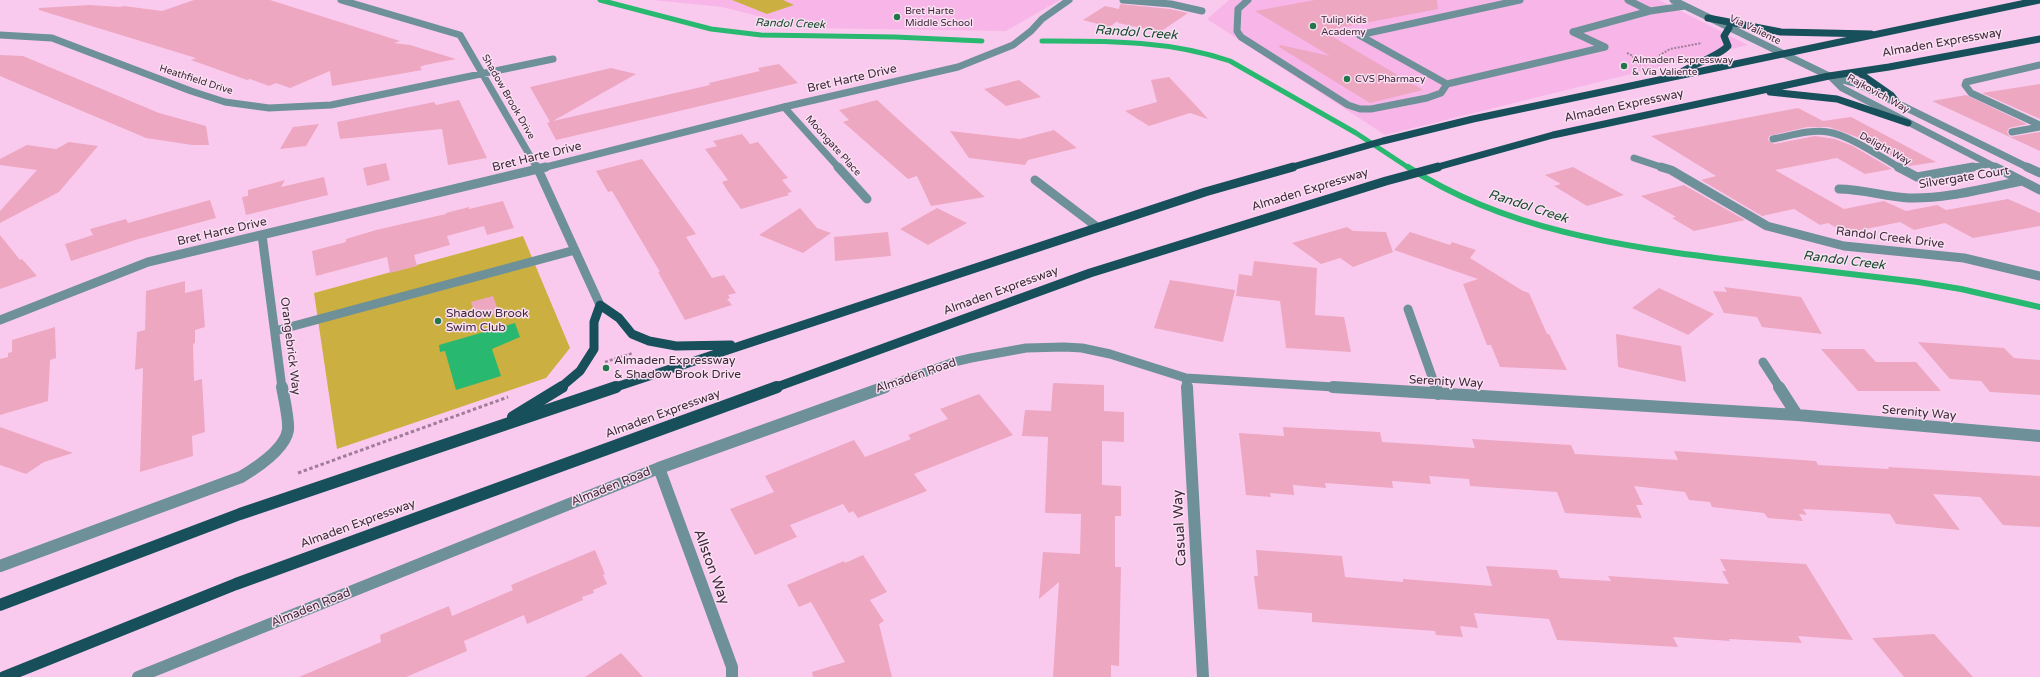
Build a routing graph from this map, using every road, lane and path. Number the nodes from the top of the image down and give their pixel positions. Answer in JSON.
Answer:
{"nodes":[{"id":1,"x":341,"y":0,"type":"edge"},
{"id":2,"x":1069,"y":0,"type":"edge"},
{"id":3,"x":1123,"y":0,"type":"edge"},
{"id":4,"x":1248,"y":0,"type":"edge"},
{"id":5,"x":1520,"y":0,"type":"edge"},
{"id":6,"x":1628,"y":0,"type":"edge"},
{"id":7,"x":1673,"y":0,"type":"edge"},
{"id":8,"x":2040,"y":0,"type":"edge"},
{"id":9,"x":1685,"y":6,"type":"junction"},
{"id":10,"x":1202,"y":11,"type":"dead end"},
{"id":11,"x":1650,"y":11,"type":"junction"},
{"id":12,"x":1708,"y":18,"type":"junction"},
{"id":13,"x":1729,"y":28,"type":"junction"},
{"id":14,"x":0,"y":35,"type":"edge"},
{"id":15,"x":1878,"y":35,"type":"junction"},
{"id":16,"x":2040,"y":39,"type":"edge"},
{"id":17,"x":1707,"y":42,"type":"dead end"},
{"id":18,"x":1627,"y":53,"type":"dead end"},
{"id":19,"x":1783,"y":55,"type":"junction"},
{"id":20,"x":553,"y":59,"type":"dead end"},
{"id":21,"x":1663,"y":59,"type":"dead end"},
{"id":22,"x":1642,"y":64,"type":"dead end"},
{"id":23,"x":2040,"y":65,"type":"edge"},
{"id":24,"x":1858,"y":72,"type":"junction"},
{"id":25,"x":484,"y":74,"type":"junction"},
{"id":26,"x":1829,"y":76,"type":"junction"},
{"id":27,"x":1675,"y":77,"type":"junction"},
{"id":28,"x":1447,"y":84,"type":"junction"},
{"id":29,"x":1762,"y":90,"type":"junction"},
{"id":30,"x":1898,"y":104,"type":"junction"},
{"id":31,"x":784,"y":107,"type":"junction"},
{"id":32,"x":1908,"y":123,"type":"junction"},
{"id":33,"x":2040,"y":126,"type":"edge"},
{"id":34,"x":2012,"y":132,"type":"dead end"},
{"id":35,"x":1773,"y":139,"type":"dead end"},
{"id":36,"x":1634,"y":158,"type":"dead end"},
{"id":37,"x":1989,"y":164,"type":"junction"},
{"id":38,"x":538,"y":169,"type":"junction"},
{"id":39,"x":2040,"y":173,"type":"edge"},
{"id":40,"x":1035,"y":180,"type":"dead end"},
{"id":41,"x":2022,"y":181,"type":"junction"},
{"id":42,"x":1839,"y":189,"type":"dead end"},
{"id":43,"x":2040,"y":190,"type":"edge"},
{"id":44,"x":867,"y":199,"type":"dead end"},
{"id":45,"x":1097,"y":227,"type":"junction"},
{"id":46,"x":262,"y":235,"type":"junction"},
{"id":47,"x":575,"y":250,"type":"junction"},
{"id":48,"x":2040,"y":276,"type":"edge"},
{"id":49,"x":600,"y":304,"type":"junction"},
{"id":50,"x":1408,"y":309,"type":"dead end"},
{"id":51,"x":0,"y":320,"type":"edge"},
{"id":52,"x":275,"y":331,"type":"junction"},
{"id":53,"x":740,"y":345,"type":"junction"},
{"id":54,"x":638,"y":350,"type":"dead end"},
{"id":55,"x":1098,"y":350,"type":"joint"},
{"id":56,"x":605,"y":362,"type":"dead end"},
{"id":57,"x":1763,"y":362,"type":"dead end"},
{"id":58,"x":1186,"y":378,"type":"junction"},
{"id":59,"x":1438,"y":394,"type":"junction"},
{"id":60,"x":512,"y":396,"type":"dead end"},
{"id":61,"x":1797,"y":415,"type":"junction"},
{"id":62,"x":500,"y":426,"type":"junction"},
{"id":63,"x":2040,"y":436,"type":"edge"},
{"id":64,"x":659,"y":468,"type":"junction"},
{"id":65,"x":290,"y":476,"type":"dead end"},
{"id":66,"x":0,"y":566,"type":"edge"},
{"id":67,"x":0,"y":605,"type":"edge"},
{"id":68,"x":4,"y":677,"type":"edge"},
{"id":69,"x":138,"y":677,"type":"edge"},
{"id":70,"x":732,"y":677,"type":"edge"},
{"id":71,"x":1203,"y":677,"type":"edge"}],
"edges":[{"from":1,"to":25,"type":"street","name":"Shadow Brook Drive"},
{"from":2,"to":31,"type":"street","name":"Bret Harte Drive"},
{"from":3,"to":10,"type":"street"},
{"from":4,"to":28,"type":"street"},
{"from":5,"to":28,"type":"street"},
{"from":6,"to":11,"type":"street"},
{"from":7,"to":9,"type":"street","name":"Via Valiente"},
{"from":8,"to":15,"type":"main road","name":"Almaden Expressway"},
{"from":9,"to":11,"type":"street"},
{"from":9,"to":12,"type":"street","name":"Via Valiente"},
{"from":11,"to":28,"type":"street"},
{"from":12,"to":13,"type":"street","name":"Via Valiente"},
{"from":12,"to":15,"type":"main road"},
{"from":13,"to":19,"type":"street","name":"Via Valiente"},
{"from":13,"to":27,"type":"main road"},
{"from":14,"to":25,"type":"street","name":"Heathfield Drive"},
{"from":15,"to":19,"type":"main road","name":"Almaden Expressway"},
{"from":16,"to":24,"type":"main road","name":"Almaden Expressway"},
{"from":17,"to":21,"type":"path"},
{"from":18,"to":22,"type":"path"},
{"from":19,"to":26,"type":"street","name":"Via Valiente"},
{"from":19,"to":27,"type":"main road","name":"Almaden Expressway"},
{"from":20,"to":25,"type":"street","name":"Heathfield Drive"},
{"from":23,"to":33,"type":"street"},
{"from":24,"to":26,"type":"main road","name":"Almaden Expressway"},
{"from":24,"to":30,"type":"main road"},
{"from":25,"to":38,"type":"street","name":"Shadow Brook Drive"},
{"from":26,"to":29,"type":"main road","name":"Almaden Expressway"},
{"from":26,"to":30,"type":"street","name":"Rajkovich Way"},
{"from":26,"to":32,"type":"street","name":"Rajkovich Way"},
{"from":27,"to":45,"type":"main road","name":"Almaden Expressway"},
{"from":29,"to":32,"type":"main road"},
{"from":29,"to":68,"type":"main road","name":"Almaden Expressway"},
{"from":30,"to":39,"type":"street","name":"Rajkovich Way"},
{"from":31,"to":38,"type":"street","name":"Bret Harte Drive"},
{"from":31,"to":44,"type":"street","name":"Moongate Place"},
{"from":32,"to":37,"type":"street","name":"Rajkovich Way"},
{"from":33,"to":34,"type":"street"},
{"from":35,"to":37,"type":"street","name":"Delight Way"},
{"from":36,"to":48,"type":"street","name":"Randol Creek Drive"},
{"from":37,"to":41,"type":"street","name":"Rajkovich Way"},
{"from":38,"to":46,"type":"street","name":"Bret Harte Drive"},
{"from":38,"to":47,"type":"street","name":"Shadow Brook Drive"},
{"from":40,"to":45,"type":"street"},
{"from":41,"to":42,"type":"street","name":"Silvergate Court"},
{"from":41,"to":43,"type":"street","name":"Rajkovich Way"},
{"from":45,"to":53,"type":"main road","name":"Almaden Expressway"},
{"from":46,"to":51,"type":"street","name":"Bret Harte Drive"},
{"from":46,"to":52,"type":"street","name":"Orangebrick Way"},
{"from":47,"to":49,"type":"street","name":"Shadow Brook Drive"},
{"from":47,"to":52,"type":"street"},
{"from":49,"to":53,"type":"main road"},
{"from":49,"to":62,"type":"main road"},
{"from":50,"to":59,"type":"street"},
{"from":52,"to":66,"type":"street","name":"Orangebrick Way"},
{"from":53,"to":62,"type":"main road","name":"Almaden Expressway"},
{"from":54,"to":56,"type":"path"},
{"from":55,"to":58,"type":"street","name":"Serenity Way"},
{"from":55,"to":64,"type":"street","name":"Almaden Road"},
{"from":57,"to":61,"type":"street"},
{"from":58,"to":59,"type":"street","name":"Serenity Way"},
{"from":58,"to":71,"type":"street","name":"Casual Way"},
{"from":59,"to":61,"type":"street","name":"Serenity Way"},
{"from":60,"to":65,"type":"path"},
{"from":61,"to":63,"type":"street","name":"Serenity Way"},
{"from":62,"to":67,"type":"main road","name":"Almaden Expressway"},
{"from":64,"to":69,"type":"street","name":"Almaden Road"},
{"from":64,"to":70,"type":"street","name":"Allston Way"}]}
